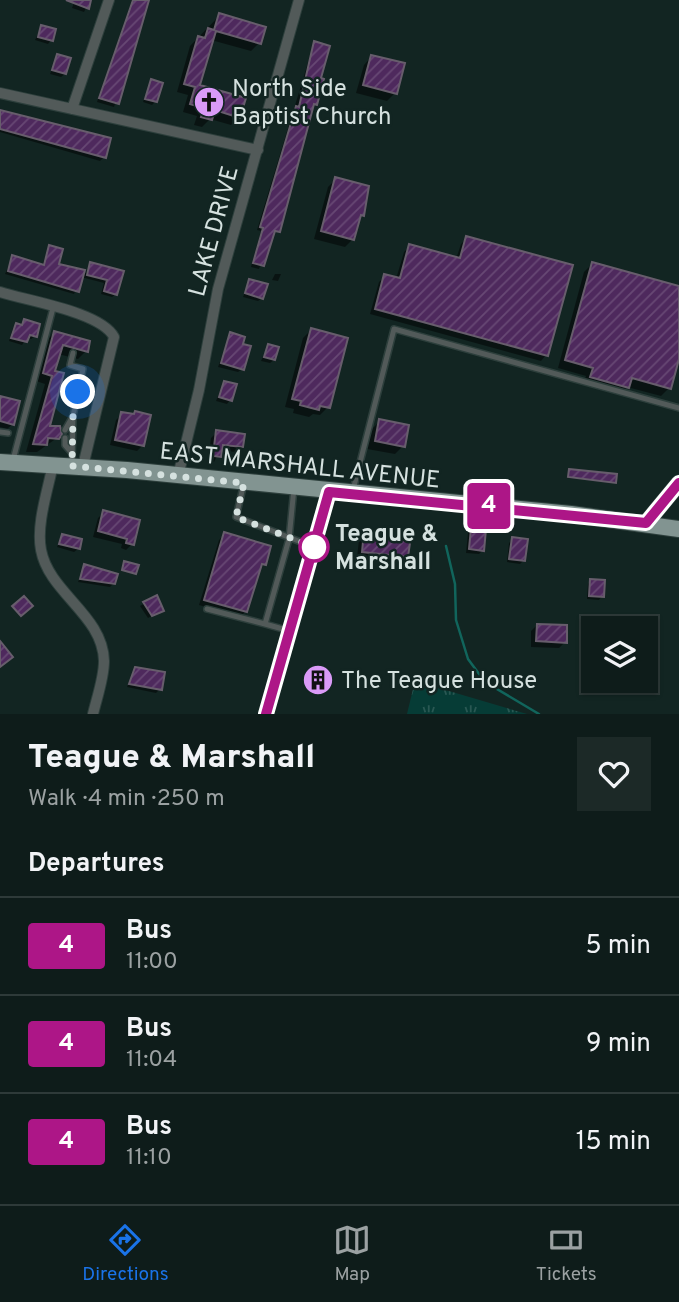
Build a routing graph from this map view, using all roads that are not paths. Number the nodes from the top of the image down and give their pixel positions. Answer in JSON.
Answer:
{"nodes":[{"id":1,"x":109,"y":0,"type":"edge"},
{"id":2,"x":299,"y":0,"type":"edge"},
{"id":3,"x":0,"y":93,"type":"edge"},
{"id":4,"x":72,"y":109,"type":"junction"},
{"id":5,"x":257,"y":150,"type":"junction"},
{"id":6,"x":0,"y":292,"type":"edge"},
{"id":7,"x":53,"y":308,"type":"junction"},
{"id":8,"x":74,"y":353,"type":"dead end"},
{"id":9,"x":679,"y":408,"type":"edge"},
{"id":10,"x":73,"y":416,"type":"junction"},
{"id":11,"x":65,"y":430,"type":"dead end"},
{"id":12,"x":0,"y":432,"type":"edge"},
{"id":13,"x":8,"y":433,"type":"dead end"},
{"id":14,"x":65,"y":438,"type":"dead end"},
{"id":15,"x":6,"y":462,"type":"edge"},
{"id":16,"x":76,"y":462,"type":"junction"},
{"id":17,"x":53,"y":464,"type":"junction"},
{"id":18,"x":178,"y":476,"type":"junction"},
{"id":19,"x":244,"y":483,"type":"junction"},
{"id":20,"x":679,"y":483,"type":"edge"},
{"id":21,"x":293,"y":488,"type":"junction"},
{"id":22,"x":329,"y":492,"type":"junction"},
{"id":23,"x":352,"y":494,"type":"junction"},
{"id":24,"x":646,"y":523,"type":"junction"},
{"id":25,"x":679,"y":529,"type":"edge"},
{"id":26,"x":289,"y":538,"type":"junction"},
{"id":27,"x":314,"y":547,"type":"junction"},
{"id":28,"x":207,"y":610,"type":"dead end"},
{"id":29,"x":265,"y":624,"type":"junction"},
{"id":30,"x":290,"y":631,"type":"junction"},
{"id":31,"x":93,"y":714,"type":"edge"},
{"id":32,"x":266,"y":714,"type":"edge"}],
"edges":[{"from":1,"to":4,"type":"street"},
{"from":2,"to":5,"type":"street","name":"LAKE DRIVE"},
{"from":3,"to":4,"type":"street"},
{"from":4,"to":5,"type":"street"},
{"from":5,"to":18,"type":"street","name":"LAKE DRIVE"},
{"from":6,"to":7,"type":"street"},
{"from":7,"to":15,"type":"lane"},
{"from":7,"to":16,"type":"street"},
{"from":8,"to":10,"type":"lane"},
{"from":9,"to":23,"type":"lane"},
{"from":10,"to":11,"type":"lane"},
{"from":10,"to":16,"type":"lane"},
{"from":12,"to":13,"type":"lane"},
{"from":14,"to":16,"type":"lane"},
{"from":15,"to":17,"type":"main road","name":"EAST MARSHALL AVENUE"},
{"from":16,"to":17,"type":"main road","name":"EAST MARSHALL AVENUE"},
{"from":16,"to":18,"type":"main road","name":"EAST MARSHALL AVENUE"},
{"from":17,"to":31,"type":"street"},
{"from":18,"to":19,"type":"main road","name":"EAST MARSHALL AVENUE"},
{"from":19,"to":21,"type":"main road","name":"EAST MARSHALL AVENUE"},
{"from":19,"to":26,"type":"lane"},
{"from":20,"to":24,"type":"main road"},
{"from":21,"to":22,"type":"main road","name":"EAST MARSHALL AVENUE"},
{"from":21,"to":26,"type":"lane"},
{"from":22,"to":23,"type":"main road","name":"EAST MARSHALL AVENUE"},
{"from":22,"to":27,"type":"street"},
{"from":23,"to":24,"type":"main road","name":"EAST MARSHALL AVENUE"},
{"from":24,"to":25,"type":"main road","name":"EAST MARSHALL AVENUE"},
{"from":26,"to":27,"type":"lane"},
{"from":26,"to":29,"type":"lane"},
{"from":27,"to":30,"type":"street"},
{"from":28,"to":29,"type":"lane"},
{"from":29,"to":30,"type":"lane"},
{"from":30,"to":32,"type":"street"}]}
